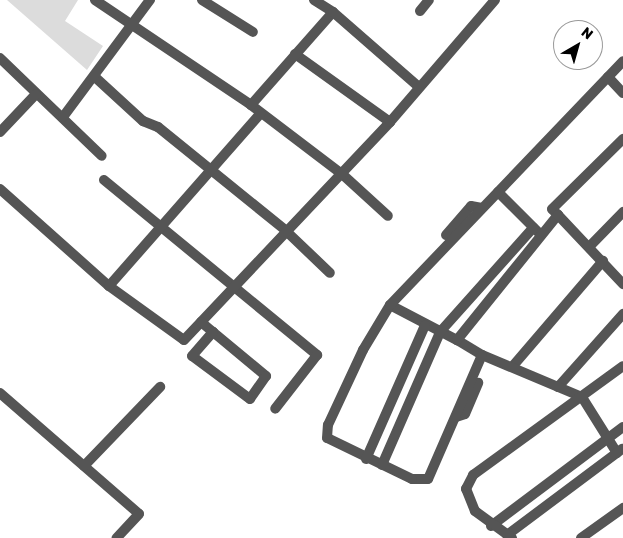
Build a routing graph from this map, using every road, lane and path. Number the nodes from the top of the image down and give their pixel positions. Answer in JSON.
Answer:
{"nodes":[{"id":1,"x":95,"y":0,"type":"edge"},
{"id":2,"x":150,"y":0,"type":"edge"},
{"id":3,"x":202,"y":0,"type":"edge"},
{"id":4,"x":314,"y":0,"type":"edge"},
{"id":5,"x":429,"y":0,"type":"edge"},
{"id":6,"x":495,"y":0,"type":"edge"},
{"id":7,"x":420,"y":11,"type":"dead end"},
{"id":8,"x":333,"y":12,"type":"junction"},
{"id":9,"x":133,"y":24,"type":"junction"},
{"id":10,"x":253,"y":32,"type":"dead end"},
{"id":11,"x":295,"y":54,"type":"junction"},
{"id":12,"x":0,"y":58,"type":"edge"},
{"id":13,"x":623,"y":61,"type":"edge"},
{"id":14,"x":608,"y":76,"type":"junction"},
{"id":15,"x":96,"y":78,"type":"junction"},
{"id":16,"x":419,"y":87,"type":"junction"},
{"id":17,"x":623,"y":93,"type":"edge"},
{"id":18,"x":36,"y":94,"type":"junction"},
{"id":19,"x":251,"y":105,"type":"junction"},
{"id":20,"x":260,"y":114,"type":"junction"},
{"id":21,"x":63,"y":117,"type":"junction"},
{"id":22,"x":390,"y":122,"type":"junction"},
{"id":23,"x":0,"y":132,"type":"edge"},
{"id":24,"x":623,"y":138,"type":"edge"},
{"id":25,"x":102,"y":156,"type":"dead end"},
{"id":26,"x":214,"y":171,"type":"junction"},
{"id":27,"x":342,"y":174,"type":"junction"},
{"id":28,"x":104,"y":180,"type":"dead end"},
{"id":29,"x":0,"y":189,"type":"edge"},
{"id":30,"x":498,"y":192,"type":"junction"},
{"id":31,"x":482,"y":208,"type":"junction"},
{"id":32,"x":623,"y":212,"type":"edge"},
{"id":33,"x":558,"y":215,"type":"junction"},
{"id":34,"x":388,"y":216,"type":"dead end"},
{"id":35,"x":161,"y":227,"type":"junction"},
{"id":36,"x":533,"y":228,"type":"junction"},
{"id":37,"x":286,"y":230,"type":"junction"},
{"id":38,"x":446,"y":235,"type":"dead end"},
{"id":39,"x":542,"y":236,"type":"junction"},
{"id":40,"x":589,"y":247,"type":"junction"},
{"id":41,"x":603,"y":261,"type":"junction"},
{"id":42,"x":330,"y":272,"type":"dead end"},
{"id":43,"x":623,"y":283,"type":"edge"},
{"id":44,"x":108,"y":286,"type":"junction"},
{"id":45,"x":234,"y":288,"type":"junction"},
{"id":46,"x":390,"y":304,"type":"junction"},
{"id":47,"x":623,"y":314,"type":"edge"},
{"id":48,"x":201,"y":322,"type":"junction"},
{"id":49,"x":425,"y":325,"type":"junction"},
{"id":50,"x":214,"y":332,"type":"junction"},
{"id":51,"x":440,"y":332,"type":"junction"},
{"id":52,"x":457,"y":340,"type":"junction"},
{"id":53,"x":482,"y":355,"type":"junction"},
{"id":54,"x":623,"y":366,"type":"edge"},
{"id":55,"x":512,"y":367,"type":"junction"},
{"id":56,"x":478,"y":383,"type":"dead end"},
{"id":57,"x":160,"y":387,"type":"dead end"},
{"id":58,"x":558,"y":387,"type":"junction"},
{"id":59,"x":0,"y":393,"type":"edge"},
{"id":60,"x":582,"y":397,"type":"junction"},
{"id":61,"x":275,"y":409,"type":"dead end"},
{"id":62,"x":456,"y":417,"type":"junction"},
{"id":63,"x":623,"y":427,"type":"edge"},
{"id":64,"x":608,"y":438,"type":"junction"},
{"id":65,"x":620,"y":451,"type":"edge"},
{"id":66,"x":366,"y":459,"type":"junction"},
{"id":67,"x":382,"y":465,"type":"junction"},
{"id":68,"x":84,"y":466,"type":"junction"},
{"id":69,"x":623,"y":508,"type":"edge"},
{"id":70,"x":491,"y":526,"type":"junction"},
{"id":71,"x":510,"y":537,"type":"edge"},
{"id":72,"x":117,"y":538,"type":"edge"},
{"id":73,"x":581,"y":538,"type":"edge"}],
"edges":[{"from":1,"to":9,"type":"street"},
{"from":2,"to":9,"type":"street"},
{"from":3,"to":10,"type":"street"},
{"from":4,"to":8,"type":"street"},
{"from":5,"to":7,"type":"street"},
{"from":6,"to":16,"type":"street"},
{"from":8,"to":11,"type":"street"},
{"from":8,"to":16,"type":"street"},
{"from":9,"to":15,"type":"street"},
{"from":9,"to":19,"type":"street"},
{"from":11,"to":19,"type":"street"},
{"from":11,"to":22,"type":"street"},
{"from":12,"to":18,"type":"street"},
{"from":13,"to":14,"type":"street"},
{"from":14,"to":17,"type":"street"},
{"from":14,"to":30,"type":"street"},
{"from":15,"to":21,"type":"street"},
{"from":15,"to":26,"type":"street"},
{"from":16,"to":22,"type":"street"},
{"from":18,"to":21,"type":"street"},
{"from":18,"to":23,"type":"street"},
{"from":19,"to":20,"type":"street"},
{"from":20,"to":26,"type":"street"},
{"from":20,"to":27,"type":"street"},
{"from":21,"to":25,"type":"street"},
{"from":22,"to":27,"type":"street"},
{"from":24,"to":33,"type":"street"},
{"from":26,"to":35,"type":"street"},
{"from":26,"to":37,"type":"street"},
{"from":27,"to":34,"type":"street"},
{"from":27,"to":37,"type":"street"},
{"from":28,"to":35,"type":"street"},
{"from":29,"to":44,"type":"street"},
{"from":30,"to":31,"type":"street"},
{"from":30,"to":36,"type":"street"},
{"from":31,"to":38,"type":"street"},
{"from":31,"to":46,"type":"street"},
{"from":32,"to":40,"type":"street"},
{"from":33,"to":39,"type":"street"},
{"from":33,"to":40,"type":"street"},
{"from":35,"to":44,"type":"street"},
{"from":35,"to":45,"type":"street"},
{"from":36,"to":39,"type":"street"},
{"from":36,"to":51,"type":"street"},
{"from":37,"to":42,"type":"street"},
{"from":37,"to":45,"type":"street"},
{"from":39,"to":52,"type":"street"},
{"from":40,"to":41,"type":"street"},
{"from":41,"to":43,"type":"street"},
{"from":41,"to":55,"type":"street"},
{"from":44,"to":48,"type":"street"},
{"from":45,"to":48,"type":"street"},
{"from":45,"to":61,"type":"street"},
{"from":46,"to":49,"type":"street"},
{"from":46,"to":66,"type":"street"},
{"from":47,"to":58,"type":"street"},
{"from":48,"to":50,"type":"street"},
{"from":49,"to":51,"type":"street"},
{"from":49,"to":66,"type":"street"},
{"from":50,"to":50,"type":"street"},
{"from":51,"to":52,"type":"street"},
{"from":51,"to":67,"type":"street"},
{"from":52,"to":53,"type":"street"},
{"from":53,"to":55,"type":"street"},
{"from":53,"to":62,"type":"street"},
{"from":54,"to":60,"type":"street"},
{"from":55,"to":58,"type":"street"},
{"from":56,"to":62,"type":"street"},
{"from":57,"to":68,"type":"street"},
{"from":58,"to":60,"type":"street"},
{"from":59,"to":68,"type":"street"},
{"from":60,"to":64,"type":"street"},
{"from":60,"to":70,"type":"street"},
{"from":62,"to":67,"type":"street"},
{"from":63,"to":64,"type":"street"},
{"from":64,"to":65,"type":"street"},
{"from":64,"to":70,"type":"street"},
{"from":65,"to":71,"type":"street"},
{"from":66,"to":67,"type":"street"},
{"from":68,"to":72,"type":"street"},
{"from":69,"to":73,"type":"street"},
{"from":70,"to":71,"type":"street"}]}
